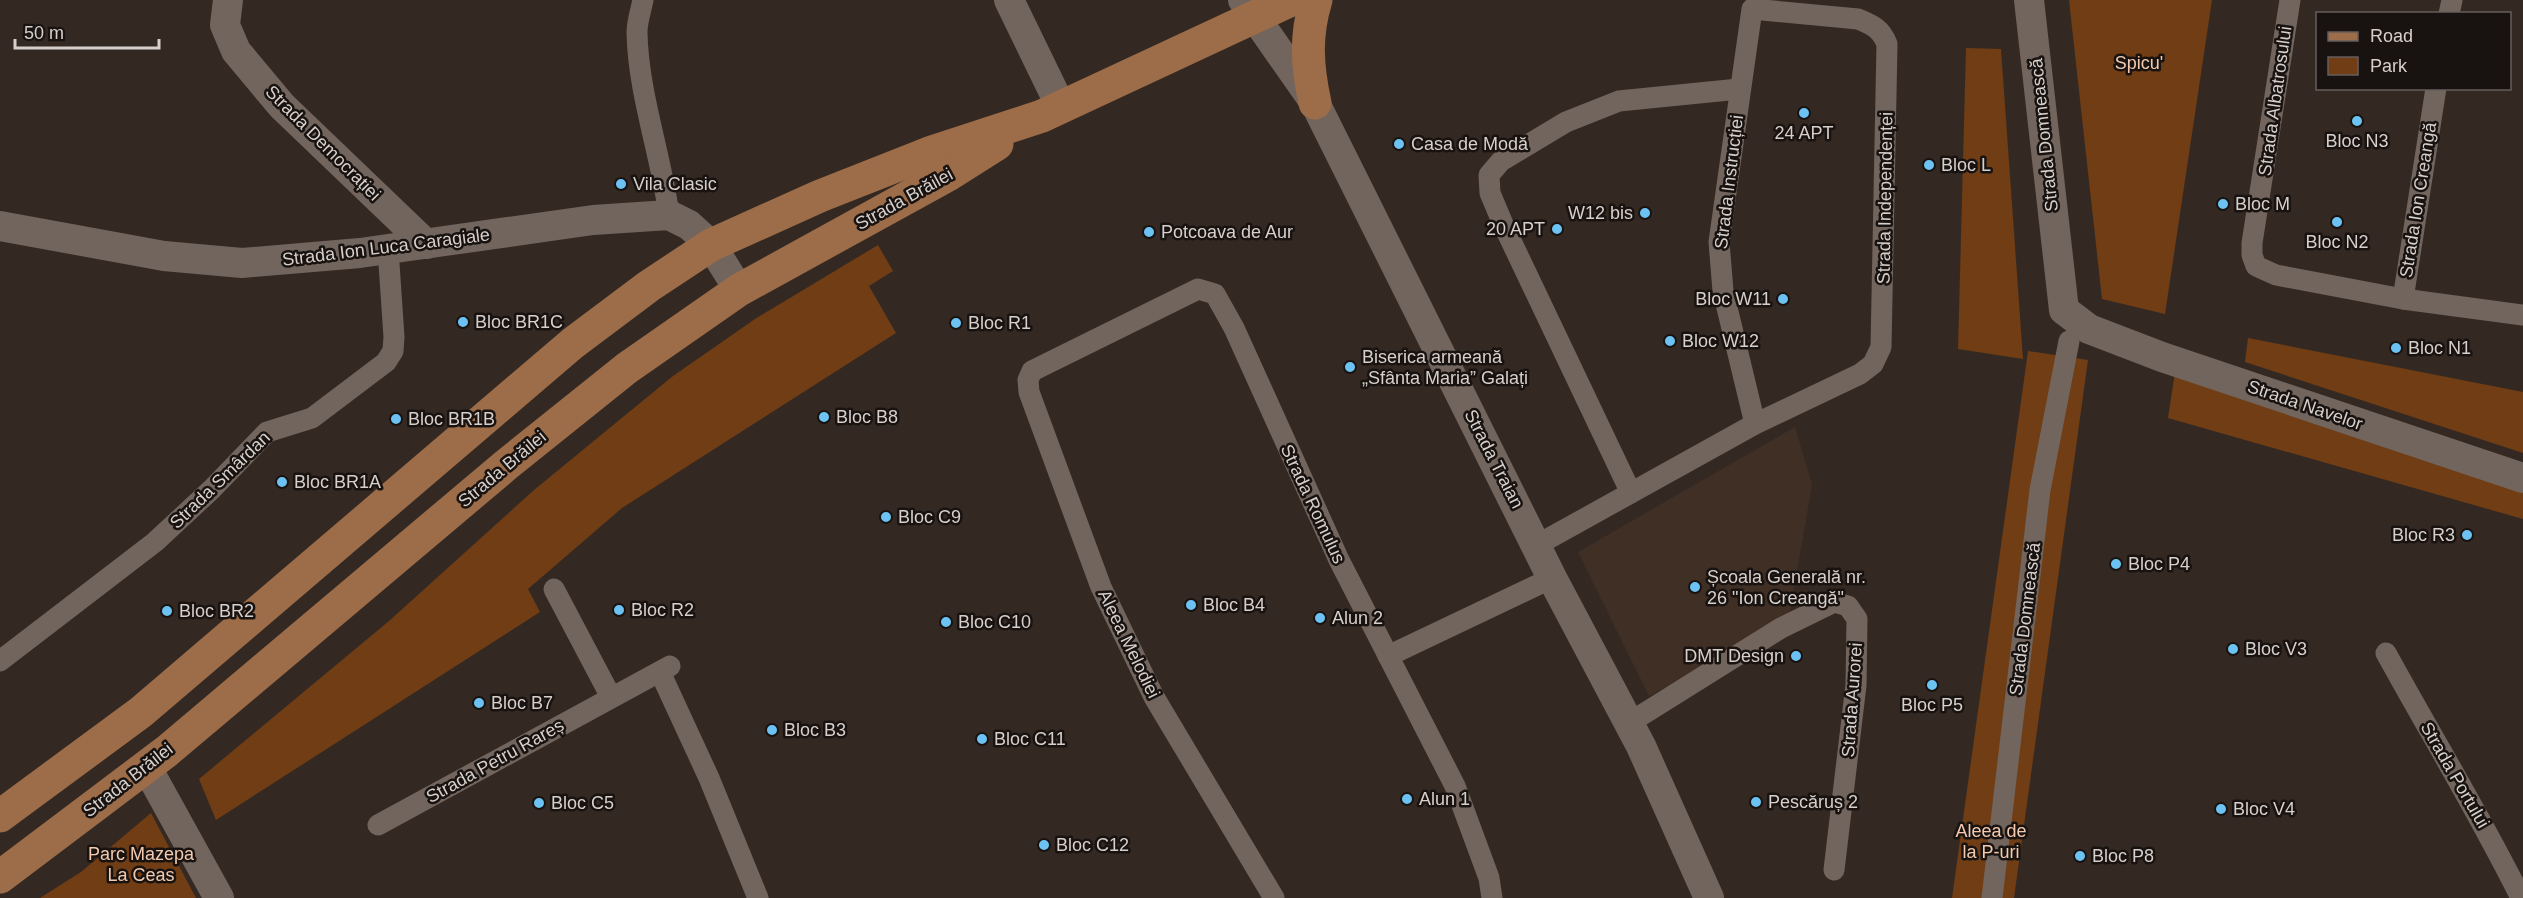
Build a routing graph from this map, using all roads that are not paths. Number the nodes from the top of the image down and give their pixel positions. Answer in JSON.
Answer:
{"nodes":[{"id":1,"x":228,"y":0,"type":"edge"},
{"id":2,"x":643,"y":0,"type":"edge"},
{"id":3,"x":1010,"y":0,"type":"edge"},
{"id":4,"x":1291,"y":0,"type":"edge"},
{"id":5,"x":1316,"y":0,"type":"edge"},
{"id":6,"x":2029,"y":0,"type":"edge"},
{"id":7,"x":2290,"y":0,"type":"edge"},
{"id":8,"x":1248,"y":9,"type":"edge"},
{"id":9,"x":1752,"y":9,"type":"joint"},
{"id":10,"x":1739,"y":89,"type":"junction"},
{"id":11,"x":2436,"y":90,"type":"edge"},
{"id":12,"x":1315,"y":102,"type":"junction"},
{"id":13,"x":1051,"y":112,"type":"junction"},
{"id":14,"x":669,"y":215,"type":"junction"},
{"id":15,"x":0,"y":226,"type":"edge"},
{"id":16,"x":426,"y":244,"type":"junction"},
{"id":17,"x":711,"y":245,"type":"junction"},
{"id":18,"x":388,"y":249,"type":"junction"},
{"id":19,"x":739,"y":290,"type":"junction"},
{"id":20,"x":2403,"y":299,"type":"junction"},
{"id":21,"x":2523,"y":315,"type":"edge"},
{"id":22,"x":2079,"y":335,"type":"junction"},
{"id":23,"x":1032,"y":371,"type":"joint"},
{"id":24,"x":1755,"y":424,"type":"junction"},
{"id":25,"x":2523,"y":478,"type":"edge"},
{"id":26,"x":1631,"y":493,"type":"junction"},
{"id":27,"x":1537,"y":545,"type":"junction"},
{"id":28,"x":1552,"y":578,"type":"junction"},
{"id":29,"x":554,"y":589,"type":"dead end"},
{"id":30,"x":2386,"y":653,"type":"dead end"},
{"id":31,"x":1388,"y":656,"type":"junction"},
{"id":32,"x":0,"y":661,"type":"edge"},
{"id":33,"x":611,"y":697,"type":"junction"},
{"id":34,"x":1629,"y":723,"type":"junction"},
{"id":35,"x":146,"y":766,"type":"junction"},
{"id":36,"x":0,"y":816,"type":"edge"},
{"id":37,"x":378,"y":825,"type":"dead end"},
{"id":38,"x":1834,"y":870,"type":"dead end"},
{"id":39,"x":0,"y":877,"type":"edge"},
{"id":40,"x":219,"y":898,"type":"edge"},
{"id":41,"x":758,"y":898,"type":"edge"},
{"id":42,"x":1274,"y":898,"type":"edge"},
{"id":43,"x":1492,"y":898,"type":"edge"},
{"id":44,"x":1709,"y":898,"type":"edge"},
{"id":45,"x":1992,"y":898,"type":"edge"},
{"id":46,"x":2521,"y":898,"type":"edge"}],
"edges":[{"from":1,"to":16,"type":"main road","name":"Strada Democrației"},
{"from":2,"to":14,"type":"street"},
{"from":3,"to":13,"type":"main road"},
{"from":4,"to":8,"type":"main road","name":"Strada Brăilei"},
{"from":5,"to":12,"type":"main road"},
{"from":6,"to":22,"type":"main road","name":"Strada Domnească"},
{"from":7,"to":20,"type":"street","name":"Strada Albatrosului"},
{"from":8,"to":12,"type":"main road","name":"Strada Traian"},
{"from":8,"to":13,"type":"main road","name":"Strada Brăilei"},
{"from":9,"to":10,"type":"street","name":"Strada Instrucției"},
{"from":9,"to":24,"type":"street","name":"Strada Independenței"},
{"from":10,"to":24,"type":"street","name":"Strada Instrucției"},
{"from":10,"to":26,"type":"street"},
{"from":11,"to":20,"type":"street","name":"Strada Ion Creangă"},
{"from":12,"to":27,"type":"main road","name":"Strada Traian"},
{"from":13,"to":17,"type":"main road","name":"Strada Brăilei"},
{"from":13,"to":19,"type":"main road","name":"Strada Brăilei"},
{"from":14,"to":16,"type":"main road","name":"Strada Ion Luca Caragiale"},
{"from":14,"to":17,"type":"main road"},
{"from":15,"to":18,"type":"main road","name":"Strada Ion Luca Caragiale"},
{"from":16,"to":18,"type":"main road","name":"Strada Ion Luca Caragiale"},
{"from":17,"to":19,"type":"main road"},
{"from":17,"to":36,"type":"main road","name":"Strada Brăilei"},
{"from":18,"to":32,"type":"street","name":"Strada Smârdan"},
{"from":19,"to":35,"type":"main road","name":"Strada Brăilei"},
{"from":20,"to":21,"type":"street","name":"Strada Ion Creangă"},
{"from":22,"to":25,"type":"main road","name":"Strada Navelor"},
{"from":22,"to":45,"type":"street","name":"Strada Domnească"},
{"from":23,"to":31,"type":"street","name":"Strada Romulus"},
{"from":23,"to":42,"type":"street","name":"Aleea Melodiei"},
{"from":24,"to":26,"type":"street","name":"Strada Independenței"},
{"from":26,"to":27,"type":"street","name":"Strada Independenței"},
{"from":27,"to":28,"type":"main road","name":"Strada Traian"},
{"from":28,"to":31,"type":"street"},
{"from":28,"to":34,"type":"main road","name":"Strada Traian"},
{"from":29,"to":33,"type":"street"},
{"from":30,"to":46,"type":"street","name":"Strada Portului"},
{"from":31,"to":43,"type":"street","name":"Strada Romulus"},
{"from":33,"to":37,"type":"street","name":"Strada Petru Rareș"},
{"from":33,"to":41,"type":"street","name":"Strada Petru Rareș"},
{"from":34,"to":38,"type":"street","name":"Strada Aurorei"},
{"from":34,"to":44,"type":"main road","name":"Strada Traian"},
{"from":35,"to":39,"type":"main road","name":"Strada Brăilei"},
{"from":35,"to":40,"type":"main road"}]}
